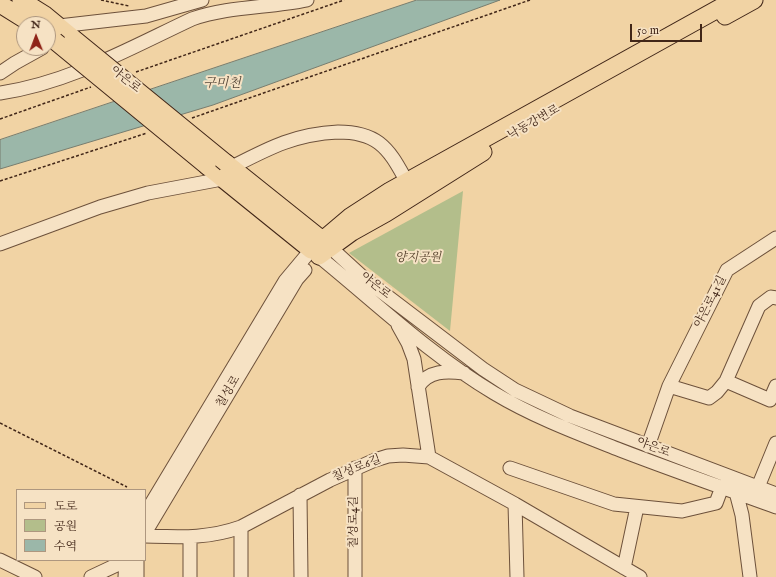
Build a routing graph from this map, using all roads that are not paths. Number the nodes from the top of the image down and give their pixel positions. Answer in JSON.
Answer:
{"nodes":[{"id":1,"x":21,"y":0,"type":"edge"},
{"id":2,"x":307,"y":0,"type":"edge"},
{"id":3,"x":723,"y":0,"type":"edge"},
{"id":4,"x":734,"y":0,"type":"edge"},
{"id":5,"x":754,"y":0,"type":"edge"},
{"id":6,"x":197,"y":2,"type":"edge"},
{"id":7,"x":0,"y":4,"type":"edge"},
{"id":8,"x":19,"y":16,"type":"edge"},
{"id":9,"x":44,"y":16,"type":"edge"},
{"id":10,"x":192,"y":19,"type":"junction"},
{"id":11,"x":698,"y":20,"type":"junction"},
{"id":12,"x":56,"y":38,"type":"edge"},
{"id":13,"x":56,"y":39,"type":"edge"},
{"id":14,"x":56,"y":44,"type":"edge"},
{"id":15,"x":26,"y":56,"type":"edge"},
{"id":16,"x":0,"y":73,"type":"edge"},
{"id":17,"x":0,"y":93,"type":"edge"},
{"id":18,"x":227,"y":170,"type":"junction"},
{"id":19,"x":406,"y":182,"type":"junction"},
{"id":20,"x":776,"y":238,"type":"edge"},
{"id":21,"x":0,"y":244,"type":"edge"},
{"id":22,"x":320,"y":251,"type":"junction"},
{"id":23,"x":776,"y":298,"type":"edge"},
{"id":24,"x":395,"y":320,"type":"junction"},
{"id":25,"x":464,"y":373,"type":"junction"},
{"id":26,"x":726,"y":381,"type":"junction"},
{"id":27,"x":669,"y":386,"type":"junction"},
{"id":28,"x":776,"y":386,"type":"edge"},
{"id":29,"x":418,"y":387,"type":"junction"},
{"id":30,"x":776,"y":443,"type":"edge"},
{"id":31,"x":648,"y":446,"type":"junction"},
{"id":32,"x":429,"y":457,"type":"junction"},
{"id":33,"x":355,"y":468,"type":"junction"},
{"id":34,"x":510,"y":468,"type":"dead end"},
{"id":35,"x":722,"y":487,"type":"junction"},
{"id":36,"x":758,"y":487,"type":"junction"},
{"id":37,"x":736,"y":492,"type":"junction"},
{"id":38,"x":776,"y":494,"type":"edge"},
{"id":39,"x":300,"y":495,"type":"junction"},
{"id":40,"x":516,"y":504,"type":"junction"},
{"id":41,"x":637,"y":507,"type":"junction"},
{"id":42,"x":776,"y":507,"type":"edge"},
{"id":43,"x":146,"y":512,"type":"edge"},
{"id":44,"x":241,"y":527,"type":"junction"},
{"id":45,"x":146,"y":531,"type":"edge"},
{"id":46,"x":146,"y":536,"type":"edge"},
{"id":47,"x":190,"y":538,"type":"junction"},
{"id":48,"x":0,"y":560,"type":"edge"},
{"id":49,"x":128,"y":561,"type":"edge"},
{"id":50,"x":130,"y":561,"type":"edge"},
{"id":51,"x":130,"y":561,"type":"edge"},
{"id":52,"x":624,"y":568,"type":"junction"},
{"id":53,"x":35,"y":577,"type":"edge"},
{"id":54,"x":91,"y":577,"type":"edge"},
{"id":55,"x":126,"y":577,"type":"edge"},
{"id":56,"x":137,"y":577,"type":"edge"},
{"id":57,"x":190,"y":577,"type":"edge"},
{"id":58,"x":241,"y":577,"type":"edge"},
{"id":59,"x":301,"y":577,"type":"edge"},
{"id":60,"x":354,"y":577,"type":"edge"},
{"id":61,"x":517,"y":577,"type":"edge"},
{"id":62,"x":640,"y":577,"type":"edge"},
{"id":63,"x":750,"y":577,"type":"edge"}],
"edges":[{"from":1,"to":9,"type":"main road","name":"야은로"},
{"from":2,"to":10,"type":"street"},
{"from":3,"to":11,"type":"main road"},
{"from":4,"to":11,"type":"main road","name":"낙동강변로"},
{"from":5,"to":22,"type":"main road","name":"낙동강변로"},
{"from":6,"to":10,"type":"street"},
{"from":6,"to":12,"type":"street"},
{"from":7,"to":8,"type":"main road"},
{"from":10,"to":17,"type":"street"},
{"from":11,"to":19,"type":"main road","name":"낙동강변로"},
{"from":13,"to":18,"type":"main road","name":"야은로","bridge":true},
{"from":14,"to":18,"type":"main road","name":"야은로","bridge":true},
{"from":15,"to":16,"type":"street"},
{"from":18,"to":19,"type":"street"},
{"from":18,"to":21,"type":"street"},
{"from":18,"to":22,"type":"main road","name":"야은로"},
{"from":19,"to":22,"type":"main road","name":"낙동강변로"},
{"from":20,"to":27,"type":"street","name":"야은로41길"},
{"from":22,"to":24,"type":"street","name":"야은로"},
{"from":22,"to":31,"type":"street","name":"야은로"},
{"from":22,"to":43,"type":"street","name":"칠성로"},
{"from":22,"to":45,"type":"street","name":"칠성로"},
{"from":23,"to":26,"type":"street"},
{"from":24,"to":25,"type":"street","name":"야은로"},
{"from":24,"to":29,"type":"street"},
{"from":25,"to":29,"type":"street"},
{"from":25,"to":35,"type":"street","name":"야은로"},
{"from":26,"to":27,"type":"street"},
{"from":26,"to":28,"type":"street"},
{"from":27,"to":31,"type":"street","name":"야은로41길"},
{"from":29,"to":32,"type":"street"},
{"from":30,"to":36,"type":"street"},
{"from":31,"to":36,"type":"street","name":"야은로"},
{"from":32,"to":33,"type":"street","name":"칠성로6길"},
{"from":32,"to":40,"type":"street","name":"칠성로6길"},
{"from":33,"to":39,"type":"street","name":"칠성로6길"},
{"from":33,"to":60,"type":"street","name":"칠성로4길"},
{"from":34,"to":41,"type":"street"},
{"from":35,"to":37,"type":"street","name":"야은로"},
{"from":35,"to":41,"type":"street"},
{"from":36,"to":38,"type":"street","name":"야은로"},
{"from":37,"to":42,"type":"street","name":"야은로"},
{"from":37,"to":63,"type":"street"},
{"from":39,"to":44,"type":"street","name":"칠성로6길"},
{"from":39,"to":59,"type":"street"},
{"from":40,"to":52,"type":"street","name":"칠성로6길"},
{"from":40,"to":61,"type":"street"},
{"from":41,"to":52,"type":"street"},
{"from":44,"to":47,"type":"street","name":"칠성로6길"},
{"from":44,"to":58,"type":"street"},
{"from":46,"to":47,"type":"street","name":"칠성로6길"},
{"from":47,"to":57,"type":"street"},
{"from":48,"to":53,"type":"street"},
{"from":49,"to":54,"type":"street"},
{"from":50,"to":55,"type":"street"},
{"from":51,"to":56,"type":"street"},
{"from":52,"to":62,"type":"street","name":"칠성로6길"}]}
